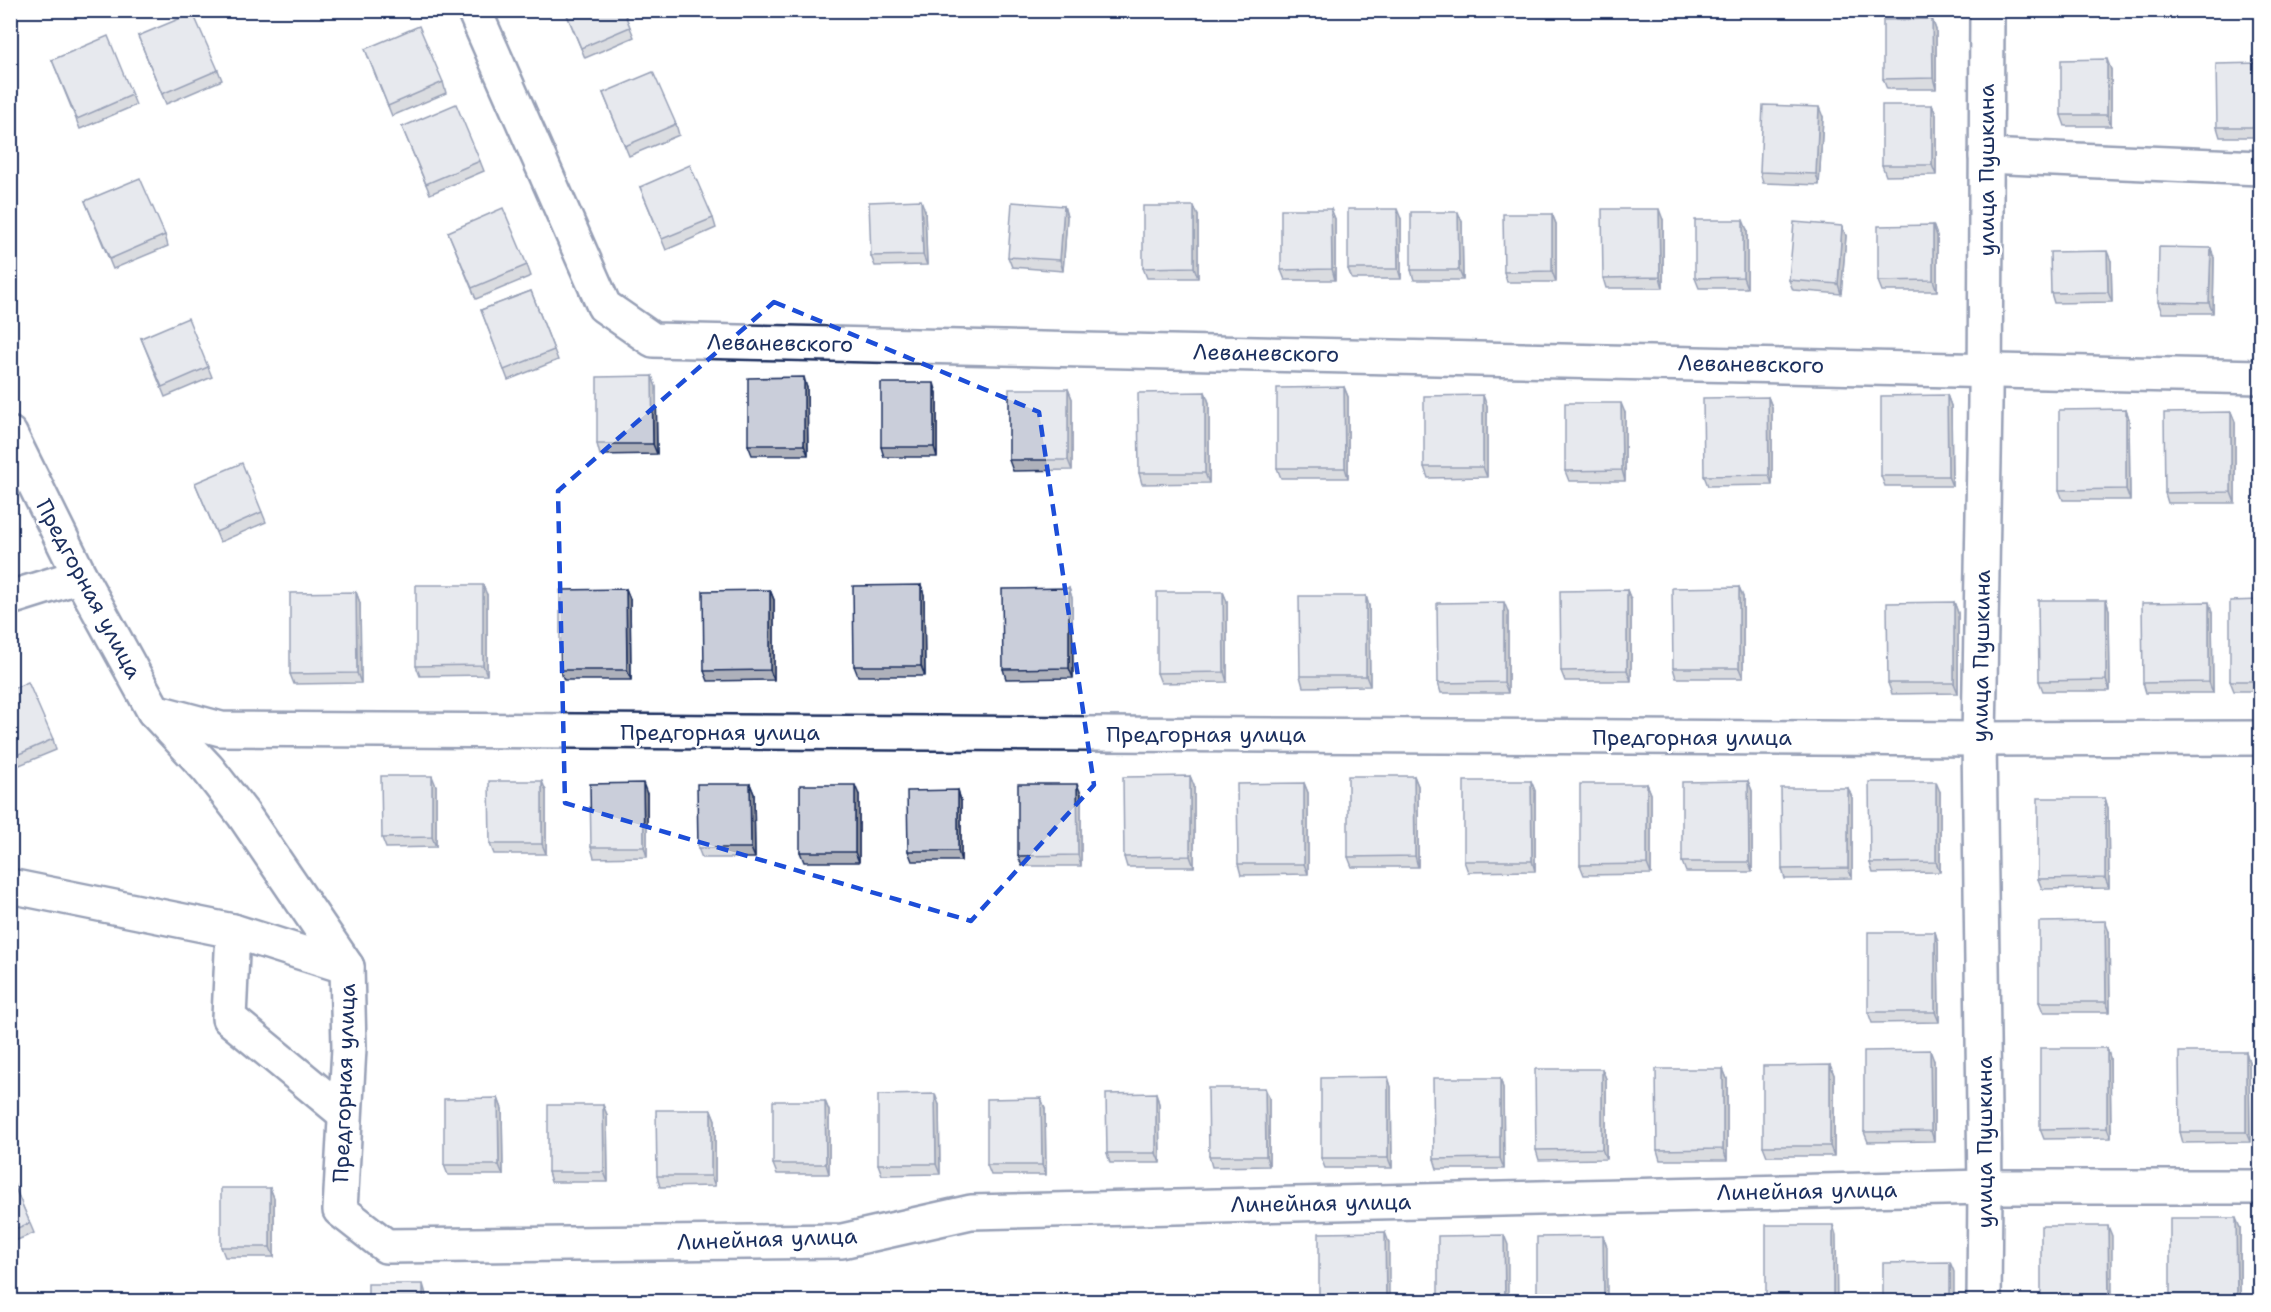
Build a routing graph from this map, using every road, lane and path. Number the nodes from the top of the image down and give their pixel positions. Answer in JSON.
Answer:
{"nodes":[{"id":1,"x":474,"y":10,"type":"edge"},
{"id":2,"x":1986,"y":10,"type":"edge"},
{"id":3,"x":1986,"y":156,"type":"junction"},
{"id":4,"x":2260,"y":168,"type":"edge"},
{"id":5,"x":1984,"y":369,"type":"junction"},
{"id":6,"x":2260,"y":377,"type":"edge"},
{"id":7,"x":10,"y":434,"type":"edge"},
{"id":8,"x":80,"y":576,"type":"junction"},
{"id":9,"x":10,"y":598,"type":"edge"},
{"id":10,"x":154,"y":711,"type":"junction"},
{"id":11,"x":2260,"y":738,"type":"edge"},
{"id":12,"x":1979,"y":739,"type":"junction"},
{"id":13,"x":10,"y":886,"type":"edge"},
{"id":14,"x":233,"y":931,"type":"junction"},
{"id":15,"x":347,"y":967,"type":"junction"},
{"id":16,"x":345,"y":1113,"type":"junction"},
{"id":17,"x":2260,"y":1186,"type":"edge"},
{"id":18,"x":1985,"y":1187,"type":"junction"},
{"id":19,"x":386,"y":1246,"type":"joint"},
{"id":20,"x":1984,"y":1302,"type":"edge"}],
"edges":[{"from":1,"to":5,"type":"street","name":"Леваневского"},
{"from":2,"to":3,"type":"street","name":"улица Пушкина"},
{"from":3,"to":4,"type":"street"},
{"from":3,"to":5,"type":"street","name":"улица Пушкина"},
{"from":5,"to":6,"type":"street","name":"Леваневского"},
{"from":5,"to":12,"type":"street","name":"улица Пушкина"},
{"from":7,"to":8,"type":"street","name":"Предгорная улица"},
{"from":8,"to":9,"type":"street"},
{"from":8,"to":10,"type":"street","name":"Предгорная улица"},
{"from":10,"to":12,"type":"street","name":"Предгорная улица"},
{"from":10,"to":15,"type":"street","name":"Предгорная улица"},
{"from":11,"to":12,"type":"street","name":"Предгорная улица"},
{"from":12,"to":18,"type":"street","name":"улица Пушкина"},
{"from":13,"to":14,"type":"street"},
{"from":14,"to":15,"type":"street"},
{"from":14,"to":16,"type":"street"},
{"from":15,"to":16,"type":"street","name":"Предгорная улица"},
{"from":16,"to":19,"type":"street","name":"Предгорная улица"},
{"from":17,"to":18,"type":"street","name":"Линейная улица"},
{"from":18,"to":19,"type":"street","name":"Линейная улица"},
{"from":18,"to":20,"type":"street","name":"улица Пушкина"}]}
